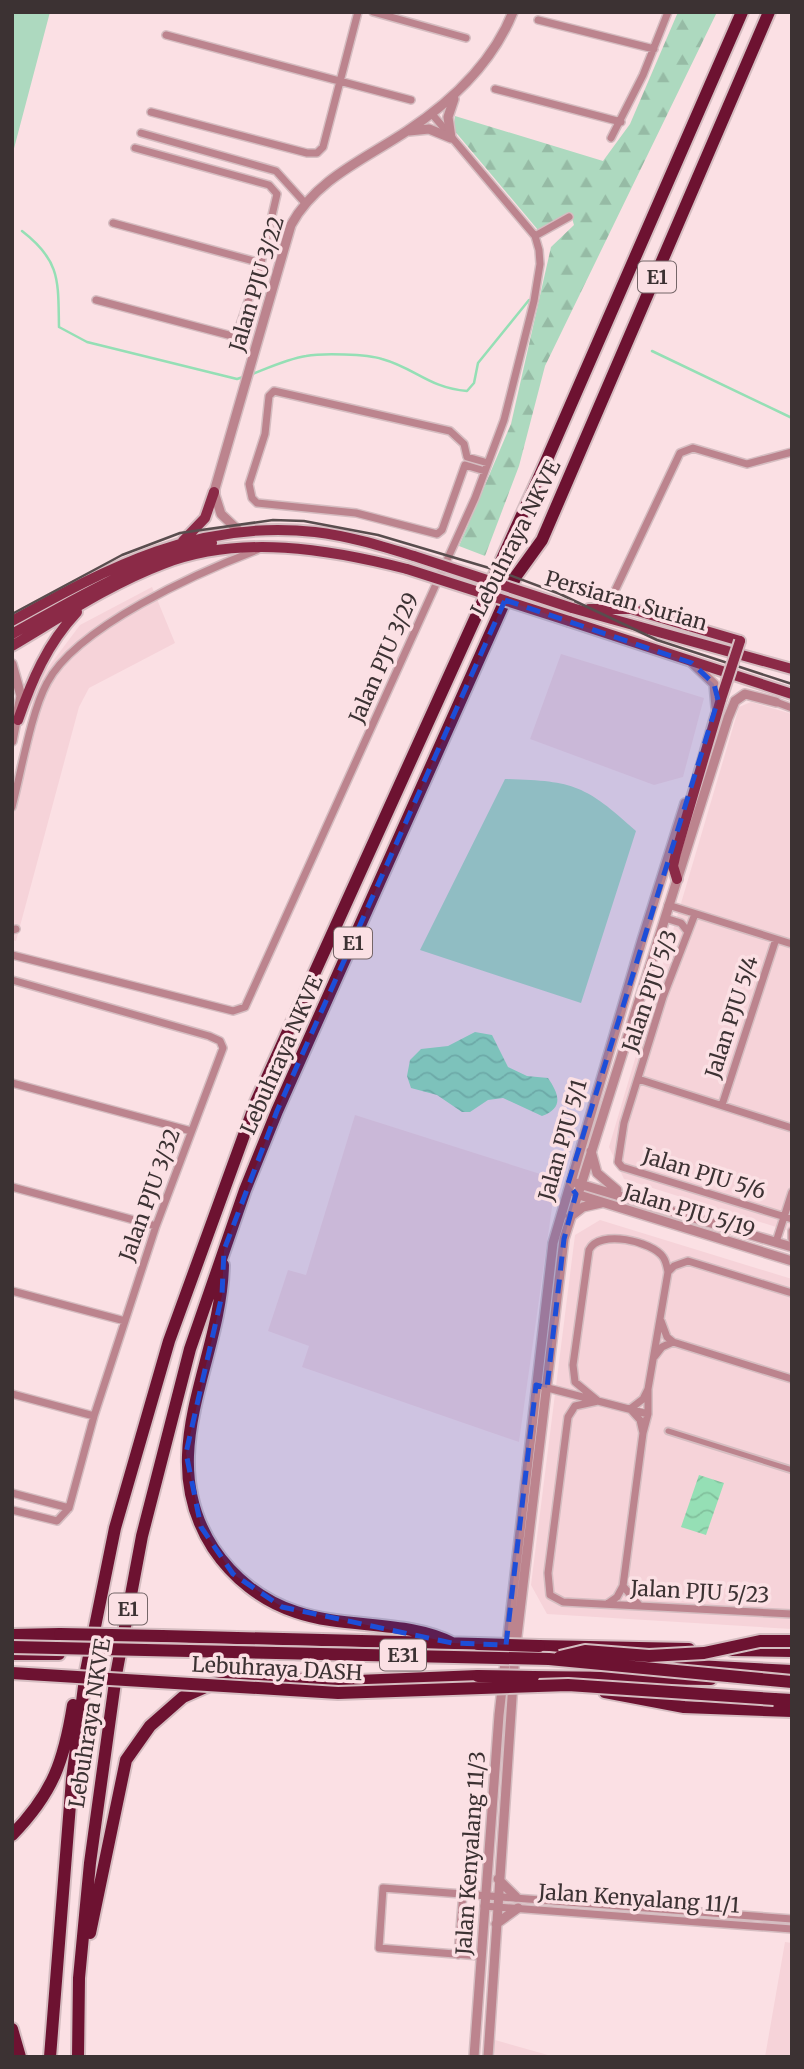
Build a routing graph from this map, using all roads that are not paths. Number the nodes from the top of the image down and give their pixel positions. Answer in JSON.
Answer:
{"nodes":[{"id":1,"x":358,"y":12,"type":"edge"},
{"id":2,"x":373,"y":12,"type":"edge"},
{"id":3,"x":513,"y":12,"type":"edge"},
{"id":4,"x":668,"y":12,"type":"edge"},
{"id":5,"x":742,"y":12,"type":"edge"},
{"id":6,"x":769,"y":12,"type":"edge"},
{"id":7,"x":538,"y":20,"type":"dead end"},
{"id":8,"x":166,"y":35,"type":"dead end"},
{"id":9,"x":466,"y":38,"type":"dead end"},
{"id":10,"x":654,"y":49,"type":"junction"},
{"id":11,"x":341,"y":80,"type":"junction"},
{"id":12,"x":495,"y":89,"type":"dead end"},
{"id":13,"x":457,"y":94,"type":"junction"},
{"id":14,"x":411,"y":100,"type":"dead end"},
{"id":15,"x":151,"y":112,"type":"dead end"},
{"id":16,"x":432,"y":114,"type":"junction"},
{"id":17,"x":621,"y":122,"type":"junction"},
{"id":18,"x":406,"y":132,"type":"junction"},
{"id":19,"x":141,"y":133,"type":"dead end"},
{"id":20,"x":451,"y":138,"type":"junction"},
{"id":21,"x":611,"y":138,"type":"dead end"},
{"id":22,"x":135,"y":148,"type":"dead end"},
{"id":23,"x":195,"y":148,"type":"junction"},
{"id":24,"x":212,"y":153,"type":"junction"},
{"id":25,"x":192,"y":163,"type":"junction"},
{"id":26,"x":208,"y":167,"type":"junction"},
{"id":27,"x":305,"y":203,"type":"junction"},
{"id":28,"x":569,"y":217,"type":"dead end"},
{"id":29,"x":113,"y":223,"type":"dead end"},
{"id":30,"x":535,"y":236,"type":"junction"},
{"id":31,"x":261,"y":263,"type":"junction"},
{"id":32,"x":96,"y":300,"type":"dead end"},
{"id":33,"x":792,"y":452,"type":"edge"},
{"id":34,"x":486,"y":467,"type":"junction"},
{"id":35,"x":214,"y":492,"type":"junction"},
{"id":36,"x":234,"y":533,"type":"junction"},
{"id":37,"x":183,"y":541,"type":"junction"},
{"id":38,"x":261,"y":548,"type":"junction"},
{"id":39,"x":86,"y":603,"type":"junction"},
{"id":40,"x":596,"y":608,"type":"junction"},
{"id":41,"x":576,"y":609,"type":"junction"},
{"id":42,"x":12,"y":621,"type":"edge"},
{"id":43,"x":12,"y":634,"type":"edge"},
{"id":44,"x":12,"y":646,"type":"edge"},
{"id":45,"x":691,"y":663,"type":"junction"},
{"id":46,"x":12,"y":664,"type":"edge"},
{"id":47,"x":792,"y":669,"type":"edge"},
{"id":48,"x":792,"y":694,"type":"edge"},
{"id":49,"x":718,"y":700,"type":"junction"},
{"id":50,"x":776,"y":702,"type":"joint"},
{"id":51,"x":733,"y":707,"type":"junction"},
{"id":52,"x":792,"y":708,"type":"edge"},
{"id":53,"x":18,"y":720,"type":"junction"},
{"id":54,"x":12,"y":741,"type":"edge"},
{"id":55,"x":12,"y":807,"type":"edge"},
{"id":56,"x":677,"y":879,"type":"junction"},
{"id":57,"x":668,"y":905,"type":"junction"},
{"id":58,"x":695,"y":914,"type":"junction"},
{"id":59,"x":665,"y":918,"type":"junction"},
{"id":60,"x":688,"y":932,"type":"junction"},
{"id":61,"x":776,"y":939,"type":"junction"},
{"id":62,"x":792,"y":944,"type":"edge"},
{"id":63,"x":12,"y":955,"type":"edge"},
{"id":64,"x":12,"y":980,"type":"edge"},
{"id":65,"x":638,"y":1079,"type":"junction"},
{"id":66,"x":12,"y":1083,"type":"edge"},
{"id":67,"x":722,"y":1105,"type":"junction"},
{"id":68,"x":792,"y":1128,"type":"edge"},
{"id":69,"x":191,"y":1131,"type":"junction"},
{"id":70,"x":590,"y":1149,"type":"junction"},
{"id":71,"x":580,"y":1182,"type":"junction"},
{"id":72,"x":568,"y":1184,"type":"junction"},
{"id":73,"x":12,"y":1187,"type":"edge"},
{"id":74,"x":792,"y":1192,"type":"edge"},
{"id":75,"x":576,"y":1194,"type":"junction"},
{"id":76,"x":624,"y":1195,"type":"junction"},
{"id":77,"x":603,"y":1202,"type":"junction"},
{"id":78,"x":569,"y":1217,"type":"junction"},
{"id":79,"x":788,"y":1218,"type":"edge"},
{"id":80,"x":156,"y":1226,"type":"junction"},
{"id":81,"x":792,"y":1231,"type":"edge"},
{"id":82,"x":792,"y":1239,"type":"edge"},
{"id":83,"x":776,"y":1242,"type":"junction"},
{"id":84,"x":792,"y":1247,"type":"edge"},
{"id":85,"x":224,"y":1250,"type":"junction"},
{"id":86,"x":792,"y":1261,"type":"edge"},
{"id":87,"x":668,"y":1272,"type":"junction"},
{"id":88,"x":12,"y":1291,"type":"edge"},
{"id":89,"x":792,"y":1293,"type":"edge"},
{"id":90,"x":660,"y":1312,"type":"junction"},
{"id":91,"x":125,"y":1321,"type":"junction"},
{"id":92,"x":673,"y":1342,"type":"junction"},
{"id":93,"x":654,"y":1357,"type":"junction"},
{"id":94,"x":792,"y":1379,"type":"edge"},
{"id":95,"x":536,"y":1385,"type":"junction"},
{"id":96,"x":547,"y":1388,"type":"junction"},
{"id":97,"x":648,"y":1389,"type":"junction"},
{"id":98,"x":12,"y":1394,"type":"edge"},
{"id":99,"x":598,"y":1401,"type":"junction"},
{"id":100,"x":630,"y":1409,"type":"junction"},
{"id":101,"x":648,"y":1414,"type":"junction"},
{"id":102,"x":94,"y":1416,"type":"junction"},
{"id":103,"x":668,"y":1431,"type":"dead end"},
{"id":104,"x":643,"y":1433,"type":"junction"},
{"id":105,"x":792,"y":1469,"type":"edge"},
{"id":106,"x":12,"y":1493,"type":"edge"},
{"id":107,"x":69,"y":1508,"type":"junction"},
{"id":108,"x":12,"y":1510,"type":"edge"},
{"id":109,"x":623,"y":1586,"type":"junction"},
{"id":110,"x":607,"y":1604,"type":"junction"},
{"id":111,"x":647,"y":1608,"type":"junction"},
{"id":112,"x":792,"y":1614,"type":"edge"},
{"id":113,"x":12,"y":1635,"type":"edge"},
{"id":114,"x":792,"y":1641,"type":"edge"},
{"id":115,"x":452,"y":1643,"type":"junction"},
{"id":116,"x":12,"y":1647,"type":"edge"},
{"id":117,"x":792,"y":1651,"type":"edge"},
{"id":118,"x":511,"y":1652,"type":"junction"},
{"id":119,"x":12,"y":1654,"type":"edge"},
{"id":120,"x":544,"y":1660,"type":"junction"},
{"id":121,"x":86,"y":1671,"type":"junction"},
{"id":122,"x":792,"y":1671,"type":"edge"},
{"id":123,"x":12,"y":1673,"type":"edge"},
{"id":124,"x":792,"y":1680,"type":"edge"},
{"id":125,"x":568,"y":1685,"type":"junction"},
{"id":126,"x":792,"y":1700,"type":"edge"},
{"id":127,"x":792,"y":1711,"type":"edge"},
{"id":128,"x":492,"y":1810,"type":"junction"},
{"id":129,"x":502,"y":1810,"type":"junction"},
{"id":130,"x":12,"y":1835,"type":"edge"},
{"id":131,"x":499,"y":1879,"type":"junction"},
{"id":132,"x":463,"y":1892,"type":"junction"},
{"id":133,"x":485,"y":1893,"type":"junction"},
{"id":134,"x":498,"y":1895,"type":"junction"},
{"id":135,"x":516,"y":1897,"type":"junction"},
{"id":136,"x":484,"y":1906,"type":"junction"},
{"id":137,"x":497,"y":1907,"type":"junction"},
{"id":138,"x":518,"y":1908,"type":"junction"},
{"id":139,"x":792,"y":1919,"type":"edge"},
{"id":140,"x":496,"y":1924,"type":"junction"},
{"id":141,"x":792,"y":1929,"type":"edge"},
{"id":142,"x":458,"y":1955,"type":"junction"},
{"id":143,"x":481,"y":1956,"type":"junction"},
{"id":144,"x":79,"y":1978,"type":"junction"},
{"id":145,"x":12,"y":2029,"type":"edge"},
{"id":146,"x":20,"y":2057,"type":"edge"},
{"id":147,"x":50,"y":2057,"type":"edge"},
{"id":148,"x":78,"y":2057,"type":"edge"},
{"id":149,"x":474,"y":2057,"type":"edge"},
{"id":150,"x":488,"y":2057,"type":"edge"}],
"edges":[{"from":1,"to":11,"type":"street"},
{"from":2,"to":9,"type":"street"},
{"from":3,"to":13,"type":"street","name":"Jalan PJU 3/22"},
{"from":4,"to":10,"type":"street"},
{"from":5,"to":121,"type":"highway","name":"Lebuhraya NKVE","number":"E1"},
{"from":6,"to":85,"type":"highway","name":"Lebuhraya NKVE","number":"E1"},
{"from":7,"to":10,"type":"street"},
{"from":8,"to":11,"type":"street"},
{"from":10,"to":17,"type":"street"},
{"from":11,"to":14,"type":"street"},
{"from":11,"to":15,"type":"street"},
{"from":12,"to":17,"type":"street"},
{"from":13,"to":16,"type":"street","name":"Jalan PJU 3/22"},
{"from":13,"to":20,"type":"street"},
{"from":16,"to":18,"type":"street","name":"Jalan PJU 3/22"},
{"from":16,"to":20,"type":"street"},
{"from":17,"to":21,"type":"street"},
{"from":18,"to":20,"type":"street"},
{"from":18,"to":27,"type":"street","name":"Jalan PJU 3/22"},
{"from":19,"to":23,"type":"street"},
{"from":20,"to":30,"type":"street"},
{"from":22,"to":25,"type":"street"},
{"from":23,"to":24,"type":"street"},
{"from":23,"to":25,"type":"street"},
{"from":24,"to":26,"type":"street"},
{"from":24,"to":27,"type":"street"},
{"from":25,"to":26,"type":"street"},
{"from":26,"to":31,"type":"street"},
{"from":27,"to":35,"type":"street","name":"Jalan PJU 3/22"},
{"from":28,"to":30,"type":"street"},
{"from":29,"to":31,"type":"street"},
{"from":30,"to":34,"type":"street","name":"Jalan PJU 3/29"},
{"from":31,"to":32,"type":"street"},
{"from":33,"to":40,"type":"street"},
{"from":34,"to":34,"type":"street"},
{"from":34,"to":63,"type":"street","name":"Jalan PJU 3/29"},
{"from":35,"to":36,"type":"street"},
{"from":35,"to":37,"type":"main road"},
{"from":36,"to":37,"type":"main road","name":"Persiaran Surian"},
{"from":36,"to":41,"type":"main road","name":"Persiaran Surian","bridge":true},
{"from":36,"to":43,"type":"main road"},
{"from":37,"to":42,"type":"main road","name":"Persiaran Surian"},
{"from":38,"to":39,"type":"main road","name":"Persiaran Surian"},
{"from":38,"to":45,"type":"main road","name":"Persiaran Surian","bridge":true},
{"from":38,"to":55,"type":"street"},
{"from":39,"to":44,"type":"main road","name":"Persiaran Surian"},
{"from":39,"to":53,"type":"main road"},
{"from":40,"to":41,"type":"main road"},
{"from":40,"to":56,"type":"main road","bridge":true},
{"from":41,"to":47,"type":"main road","name":"Persiaran Surian"},
{"from":45,"to":48,"type":"main road","name":"Persiaran Surian"},
{"from":45,"to":49,"type":"street"},
{"from":46,"to":53,"type":"street"},
{"from":49,"to":51,"type":"street"},
{"from":49,"to":72,"type":"street","name":"Jalan PJU 5/1"},
{"from":50,"to":51,"type":"street"},
{"from":50,"to":52,"type":"street"},
{"from":51,"to":56,"type":"street","name":"Jalan PJU 5/1"},
{"from":53,"to":54,"type":"street"},
{"from":56,"to":57,"type":"street","name":"Jalan PJU 5/1"},
{"from":57,"to":58,"type":"street"},
{"from":57,"to":59,"type":"street","name":"Jalan PJU 5/1"},
{"from":58,"to":60,"type":"street","name":"Jalan PJU 5/3"},
{"from":58,"to":61,"type":"street"},
{"from":59,"to":60,"type":"street"},
{"from":59,"to":70,"type":"street","name":"Jalan PJU 5/1"},
{"from":60,"to":65,"type":"street","name":"Jalan PJU 5/3"},
{"from":61,"to":62,"type":"street"},
{"from":61,"to":67,"type":"street","name":"Jalan PJU 5/4"},
{"from":64,"to":69,"type":"street","name":"Jalan PJU 3/32"},
{"from":65,"to":67,"type":"street"},
{"from":65,"to":79,"type":"street","name":"Jalan PJU 5/6"},
{"from":66,"to":69,"type":"street"},
{"from":67,"to":68,"type":"street"},
{"from":69,"to":80,"type":"street","name":"Jalan PJU 3/32"},
{"from":70,"to":71,"type":"street","name":"Jalan PJU 5/1"},
{"from":70,"to":76,"type":"street"},
{"from":71,"to":72,"type":"street"},
{"from":71,"to":75,"type":"street","name":"Jalan PJU 5/1"},
{"from":71,"to":76,"type":"street","name":"Jalan PJU 5/19"},
{"from":72,"to":75,"type":"street"},
{"from":72,"to":95,"type":"street","name":"Jalan PJU 5/1"},
{"from":73,"to":80,"type":"street"},
{"from":74,"to":79,"type":"street"},
{"from":75,"to":77,"type":"street","name":"Jalan PJU 5/19"},
{"from":75,"to":78,"type":"street","name":"Jalan PJU 5/1"},
{"from":76,"to":83,"type":"street","name":"Jalan PJU 5/19"},
{"from":77,"to":78,"type":"street"},
{"from":77,"to":86,"type":"street","name":"Jalan PJU 5/19"},
{"from":78,"to":96,"type":"street","name":"Jalan PJU 5/1"},
{"from":79,"to":83,"type":"street"},
{"from":80,"to":91,"type":"street","name":"Jalan PJU 3/32"},
{"from":81,"to":82,"type":"street"},
{"from":83,"to":84,"type":"street","name":"Jalan PJU 5/19"},
{"from":85,"to":115,"type":"highway"},
{"from":85,"to":144,"type":"highway","name":"Lebuhraya NKVE","number":"E1"},
{"from":87,"to":89,"type":"street"},
{"from":87,"to":90,"type":"street"},
{"from":87,"to":99,"type":"street"},
{"from":88,"to":91,"type":"street"},
{"from":90,"to":92,"type":"street"},
{"from":90,"to":93,"type":"street"},
{"from":91,"to":102,"type":"street","name":"Jalan PJU 3/32"},
{"from":92,"to":93,"type":"street"},
{"from":92,"to":94,"type":"street"},
{"from":93,"to":97,"type":"street"},
{"from":95,"to":96,"type":"street"},
{"from":95,"to":118,"type":"street","name":"Jalan PJU 5/1"},
{"from":96,"to":99,"type":"street"},
{"from":96,"to":118,"type":"street","name":"Jalan PJU 5/1"},
{"from":97,"to":100,"type":"street"},
{"from":97,"to":101,"type":"street"},
{"from":98,"to":102,"type":"street"},
{"from":99,"to":100,"type":"street"},
{"from":99,"to":110,"type":"street","name":"Jalan PJU 5/23"},
{"from":100,"to":101,"type":"street"},
{"from":100,"to":104,"type":"street"},
{"from":101,"to":104,"type":"street"},
{"from":102,"to":107,"type":"street","name":"Jalan PJU 3/32"},
{"from":103,"to":105,"type":"street"},
{"from":104,"to":109,"type":"street"},
{"from":106,"to":107,"type":"street"},
{"from":107,"to":108,"type":"street"},
{"from":109,"to":110,"type":"street"},
{"from":109,"to":111,"type":"street"},
{"from":110,"to":111,"type":"street","name":"Jalan PJU 5/23"},
{"from":111,"to":112,"type":"street","name":"Jalan PJU 5/23"},
{"from":113,"to":115,"type":"highway","bridge":true},
{"from":114,"to":120,"type":"highway","bridge":true},
{"from":115,"to":117,"type":"highway","bridge":true},
{"from":116,"to":120,"type":"highway","name":"Lebuhraya DASH","number":"E31","bridge":true},
{"from":118,"to":128,"type":"street","name":"Jalan Kenyalang 11/3"},
{"from":118,"to":129,"type":"street","name":"Jalan Kenyalang 11/3"},
{"from":119,"to":120,"type":"highway","bridge":true},
{"from":120,"to":122,"type":"highway"},
{"from":120,"to":124,"type":"highway","name":"Lebuhraya DASH","number":"E31","bridge":true},
{"from":121,"to":130,"type":"highway"},
{"from":121,"to":147,"type":"highway","name":"Lebuhraya NKVE","number":"E1"},
{"from":123,"to":125,"type":"highway","name":"Lebuhraya DASH","number":"E31","bridge":true},
{"from":124,"to":144,"type":"highway","bridge":true},
{"from":125,"to":126,"type":"highway","name":"Lebuhraya DASH","number":"E31","bridge":true},
{"from":125,"to":127,"type":"highway","bridge":true},
{"from":128,"to":129,"type":"street"},
{"from":128,"to":133,"type":"street","name":"Jalan Kenyalang 11/3"},
{"from":129,"to":131,"type":"street","name":"Jalan Kenyalang 11/3"},
{"from":131,"to":134,"type":"street","name":"Jalan Kenyalang 11/3"},
{"from":131,"to":135,"type":"street"},
{"from":132,"to":133,"type":"street","name":"Jalan Kenyalang 11/1"},
{"from":132,"to":142,"type":"street"},
{"from":132,"to":142,"type":"street","name":"Jalan Kenyalang 11/1"},
{"from":133,"to":134,"type":"street","name":"Jalan Kenyalang 11/1"},
{"from":133,"to":136,"type":"street","name":"Jalan Kenyalang 11/3"},
{"from":134,"to":135,"type":"street","name":"Jalan Kenyalang 11/1"},
{"from":134,"to":137,"type":"street","name":"Jalan Kenyalang 11/3"},
{"from":135,"to":139,"type":"street","name":"Jalan Kenyalang 11/1"},
{"from":136,"to":137,"type":"street","name":"Jalan Kenyalang 11/1"},
{"from":136,"to":143,"type":"street","name":"Jalan Kenyalang 11/3"},
{"from":137,"to":138,"type":"street","name":"Jalan Kenyalang 11/1"},
{"from":137,"to":140,"type":"street","name":"Jalan Kenyalang 11/3"},
{"from":138,"to":140,"type":"street"},
{"from":138,"to":141,"type":"street","name":"Jalan Kenyalang 11/1"},
{"from":140,"to":150,"type":"street","name":"Jalan Kenyalang 11/3"},
{"from":142,"to":143,"type":"street"},
{"from":143,"to":149,"type":"street","name":"Jalan Kenyalang 11/3"},
{"from":144,"to":148,"type":"highway","name":"Lebuhraya NKVE","number":"E1"},
{"from":145,"to":146,"type":"highway"}]}
